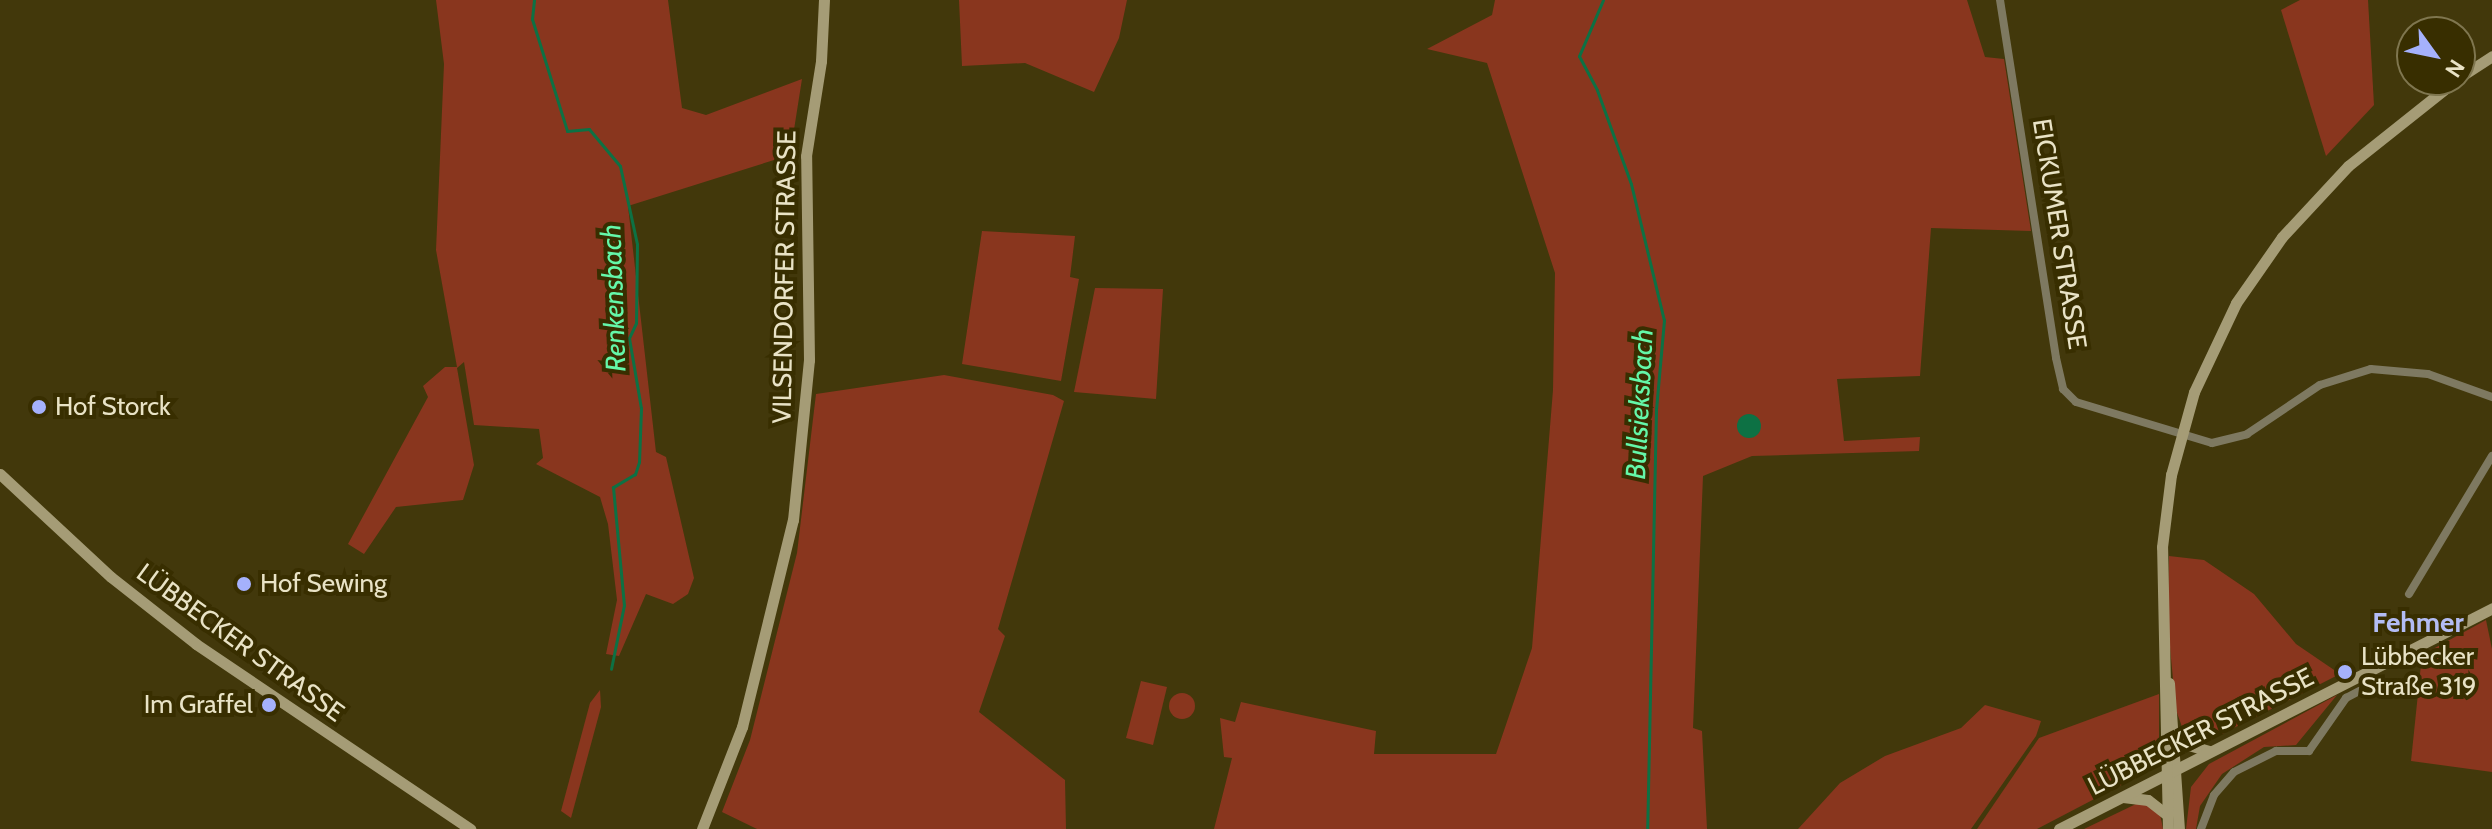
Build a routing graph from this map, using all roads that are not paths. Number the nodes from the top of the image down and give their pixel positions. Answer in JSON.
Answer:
{"nodes":[{"id":1,"x":824,"y":0,"type":"edge"},
{"id":2,"x":2000,"y":0,"type":"edge"},
{"id":3,"x":2437,"y":96,"type":"edge"},
{"id":4,"x":2492,"y":397,"type":"edge"},
{"id":5,"x":2181,"y":435,"type":"junction"},
{"id":6,"x":2492,"y":456,"type":"edge"},
{"id":7,"x":0,"y":474,"type":"edge"},
{"id":8,"x":2409,"y":594,"type":"dead end"},
{"id":9,"x":2492,"y":608,"type":"edge"},
{"id":10,"x":2162,"y":631,"type":"junction"},
{"id":11,"x":2359,"y":691,"type":"dead end"},
{"id":12,"x":2175,"y":732,"type":"junction"},
{"id":13,"x":2210,"y":751,"type":"junction"},
{"id":14,"x":2178,"y":768,"type":"junction"},
{"id":15,"x":2165,"y":775,"type":"junction"},
{"id":16,"x":2122,"y":797,"type":"junction"},
{"id":17,"x":2168,"y":823,"type":"edge"},
{"id":18,"x":470,"y":829,"type":"edge"},
{"id":19,"x":702,"y":829,"type":"edge"},
{"id":20,"x":2059,"y":829,"type":"edge"},
{"id":21,"x":2179,"y":829,"type":"edge"},
{"id":22,"x":2201,"y":829,"type":"edge"}],
"edges":[{"from":1,"to":19,"type":"main road","name":"VILSENDORFER STRASSE"},
{"from":2,"to":5,"type":"street","name":"EICKUMER STRASSE"},
{"from":3,"to":5,"type":"main road"},
{"from":4,"to":5,"type":"street","name":"EICKUMER STRASSE"},
{"from":5,"to":10,"type":"main road"},
{"from":6,"to":8,"type":"street"},
{"from":7,"to":18,"type":"main road","name":"LÜBBECKER STRASSE"},
{"from":9,"to":13,"type":"main road","name":"LÜBBECKER STRASSE"},
{"from":10,"to":12,"type":"main road"},
{"from":10,"to":15,"type":"main road"},
{"from":11,"to":22,"type":"street"},
{"from":12,"to":13,"type":"main road"},
{"from":12,"to":14,"type":"main road"},
{"from":13,"to":14,"type":"main road","name":"LÜBBECKER STRASSE"},
{"from":14,"to":15,"type":"main road","name":"LÜBBECKER STRASSE"},
{"from":14,"to":21,"type":"main road"},
{"from":15,"to":16,"type":"main road","name":"LÜBBECKER STRASSE"},
{"from":15,"to":17,"type":"main road"},
{"from":16,"to":17,"type":"main road"},
{"from":16,"to":20,"type":"main road","name":"LÜBBECKER STRASSE"}]}
